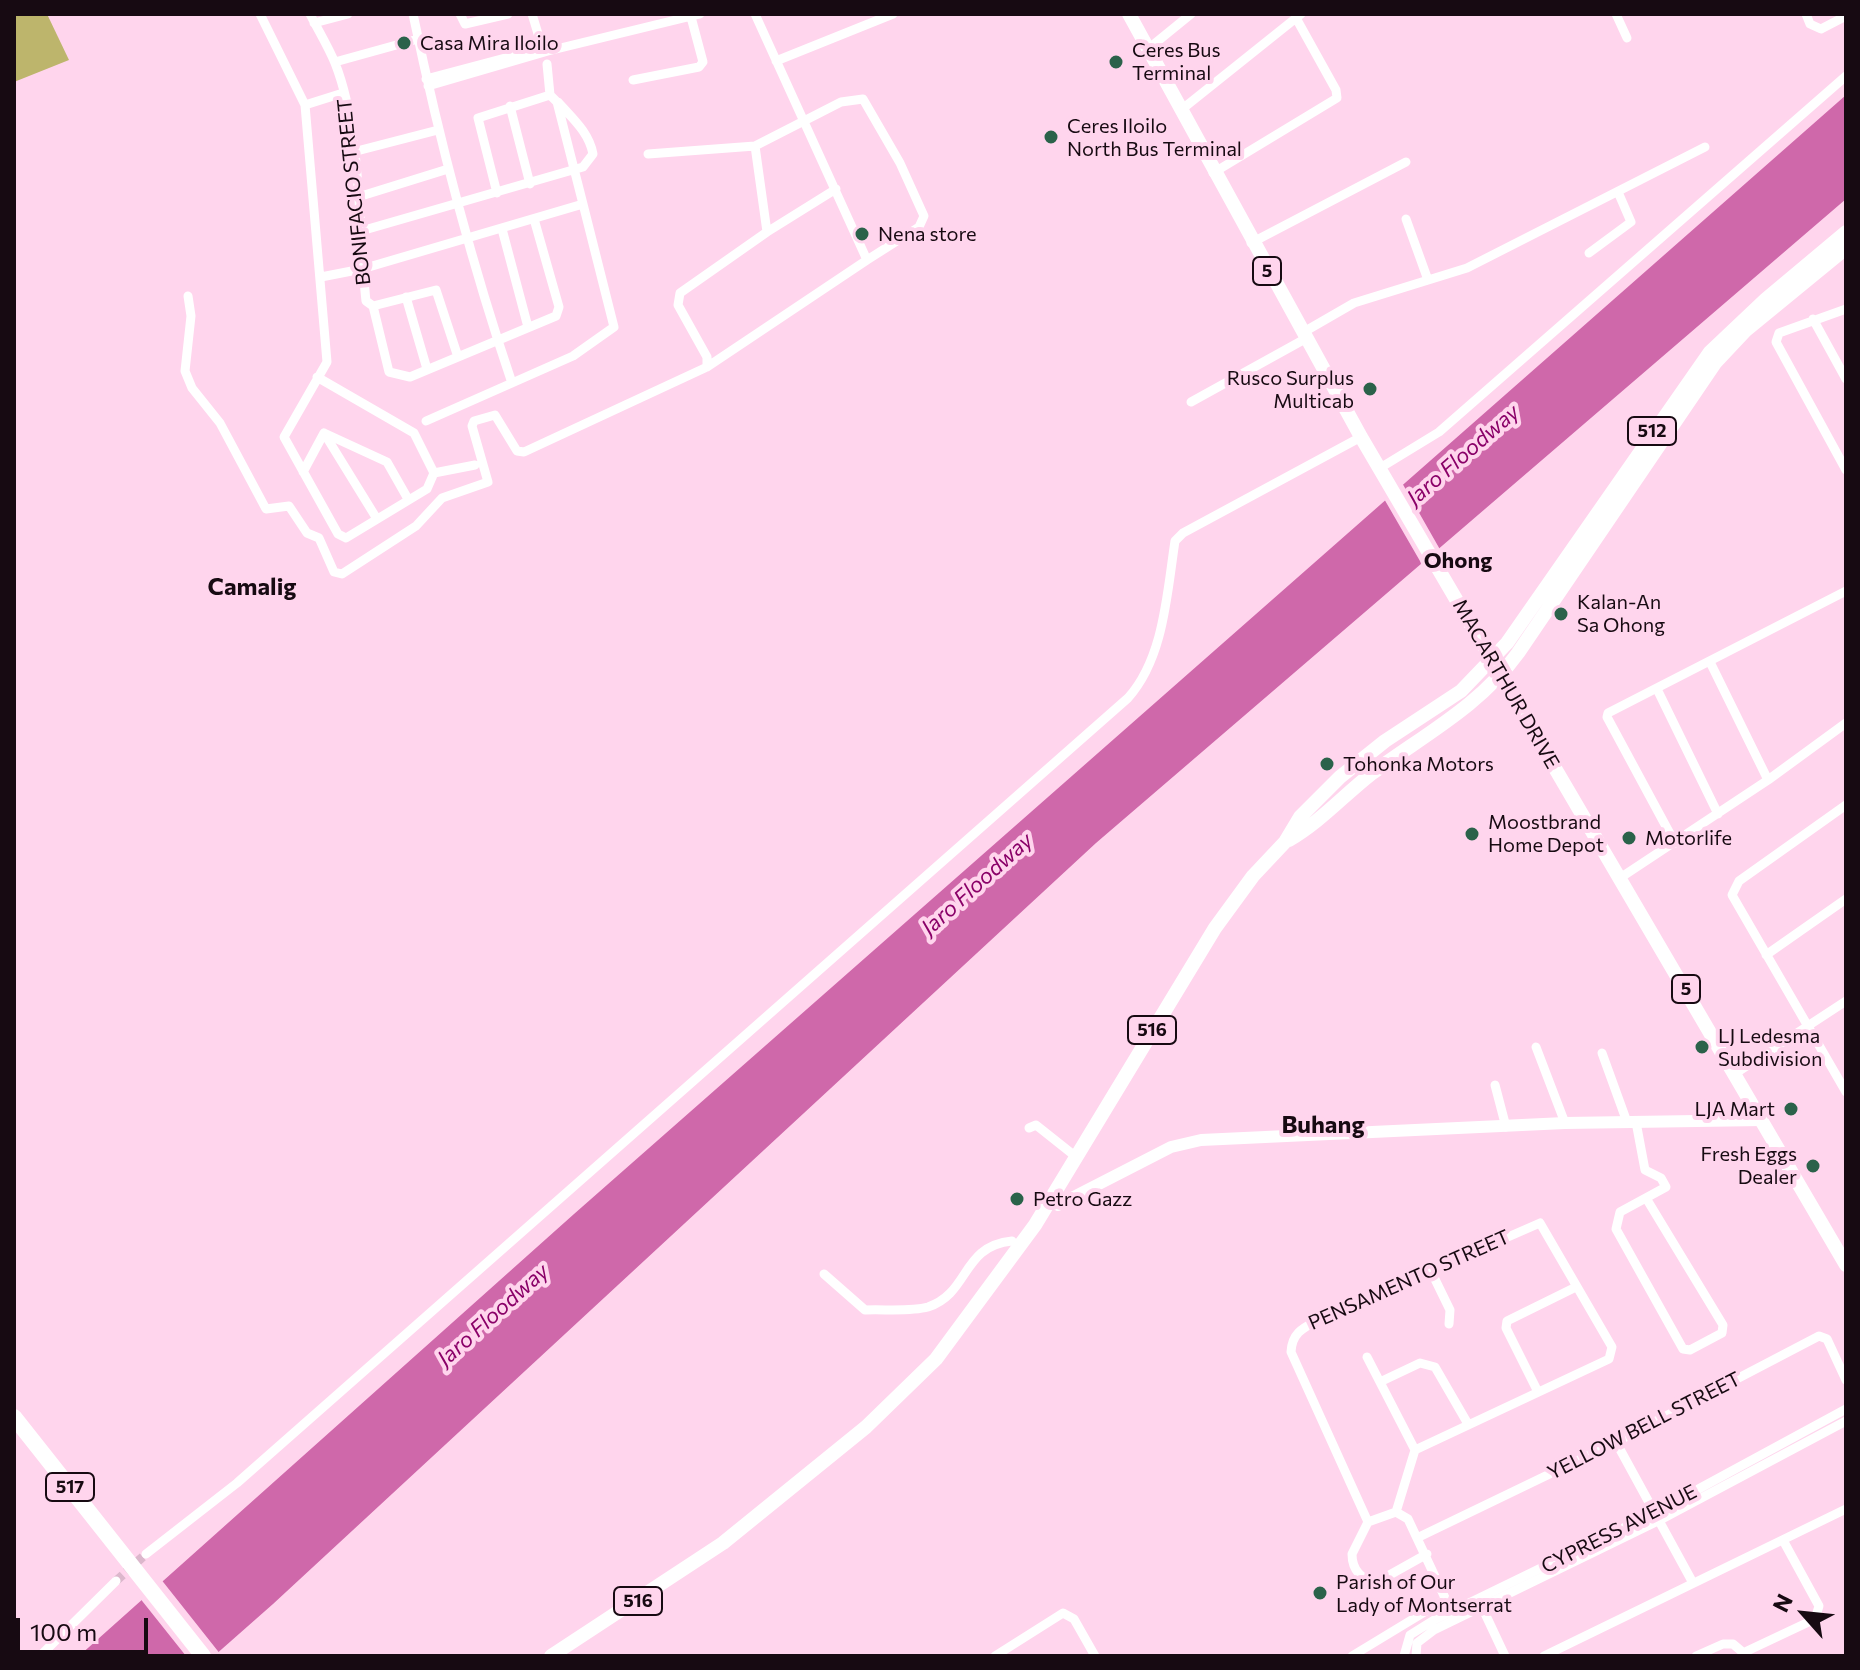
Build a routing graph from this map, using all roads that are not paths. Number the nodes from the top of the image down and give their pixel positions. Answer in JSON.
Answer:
{"nodes":[{"id":1,"x":260,"y":14,"type":"edge"},
{"id":2,"x":348,"y":14,"type":"edge"},
{"id":3,"x":413,"y":14,"type":"edge"},
{"id":4,"x":460,"y":14,"type":"edge"},
{"id":5,"x":508,"y":14,"type":"edge"},
{"id":6,"x":532,"y":14,"type":"edge"},
{"id":7,"x":755,"y":14,"type":"edge"},
{"id":8,"x":893,"y":14,"type":"edge"},
{"id":9,"x":1129,"y":14,"type":"edge"},
{"id":10,"x":1191,"y":14,"type":"edge"},
{"id":11,"x":1616,"y":14,"type":"edge"},
{"id":12,"x":1806,"y":14,"type":"edge"},
{"id":13,"x":696,"y":15,"type":"edge"},
{"id":14,"x":1299,"y":16,"type":"edge"},
{"id":15,"x":1846,"y":16,"type":"edge"},
{"id":16,"x":312,"y":19,"type":"edge"},
{"id":17,"x":539,"y":37,"type":"dead end"},
{"id":18,"x":1627,"y":38,"type":"dead end"},
{"id":19,"x":418,"y":39,"type":"junction"},
{"id":20,"x":1148,"y":49,"type":"junction"},
{"id":21,"x":776,"y":61,"type":"junction"},
{"id":22,"x":335,"y":62,"type":"junction"},
{"id":23,"x":547,"y":64,"type":"dead end"},
{"id":24,"x":1846,"y":76,"type":"edge"},
{"id":25,"x":633,"y":80,"type":"dead end"},
{"id":26,"x":427,"y":82,"type":"junction"},
{"id":27,"x":343,"y":93,"type":"junction"},
{"id":28,"x":554,"y":98,"type":"junction"},
{"id":29,"x":305,"y":105,"type":"junction"},
{"id":30,"x":510,"y":106,"type":"junction"},
{"id":31,"x":1181,"y":110,"type":"junction"},
{"id":32,"x":804,"y":121,"type":"junction"},
{"id":33,"x":438,"y":130,"type":"junction"},
{"id":34,"x":755,"y":146,"type":"junction"},
{"id":35,"x":1705,"y":147,"type":"dead end"},
{"id":36,"x":353,"y":152,"type":"junction"},
{"id":37,"x":648,"y":154,"type":"dead end"},
{"id":38,"x":1406,"y":162,"type":"dead end"},
{"id":39,"x":448,"y":169,"type":"junction"},
{"id":40,"x":574,"y":171,"type":"junction"},
{"id":41,"x":1213,"y":173,"type":"junction"},
{"id":42,"x":530,"y":184,"type":"junction"},
{"id":43,"x":836,"y":189,"type":"junction"},
{"id":44,"x":1618,"y":192,"type":"junction"},
{"id":45,"x":497,"y":193,"type":"junction"},
{"id":46,"x":358,"y":197,"type":"junction"},
{"id":47,"x":458,"y":203,"type":"junction"},
{"id":48,"x":583,"y":204,"type":"junction"},
{"id":49,"x":534,"y":219,"type":"junction"},
{"id":50,"x":1406,"y":219,"type":"dead end"},
{"id":51,"x":502,"y":229,"type":"junction"},
{"id":52,"x":361,"y":231,"type":"junction"},
{"id":53,"x":767,"y":232,"type":"junction"},
{"id":54,"x":1846,"y":232,"type":"edge"},
{"id":55,"x":466,"y":238,"type":"junction"},
{"id":56,"x":1251,"y":243,"type":"junction"},
{"id":57,"x":1846,"y":248,"type":"edge"},
{"id":58,"x":1589,"y":253,"type":"dead end"},
{"id":59,"x":867,"y":260,"type":"junction"},
{"id":60,"x":362,"y":269,"type":"junction"},
{"id":61,"x":321,"y":277,"type":"junction"},
{"id":62,"x":1428,"y":280,"type":"junction"},
{"id":63,"x":188,"y":296,"type":"dead end"},
{"id":64,"x":406,"y":297,"type":"junction"},
{"id":65,"x":373,"y":306,"type":"junction"},
{"id":66,"x":1846,"y":309,"type":"edge"},
{"id":67,"x":1813,"y":319,"type":"junction"},
{"id":68,"x":528,"y":327,"type":"junction"},
{"id":69,"x":1304,"y":336,"type":"junction"},
{"id":70,"x":498,"y":340,"type":"junction"},
{"id":71,"x":458,"y":357,"type":"junction"},
{"id":72,"x":707,"y":367,"type":"junction"},
{"id":73,"x":427,"y":369,"type":"junction"},
{"id":74,"x":317,"y":377,"type":"junction"},
{"id":75,"x":1846,"y":379,"type":"edge"},
{"id":76,"x":512,"y":383,"type":"junction"},
{"id":77,"x":1191,"y":402,"type":"dead end"},
{"id":78,"x":1676,"y":408,"type":"junction"},
{"id":79,"x":426,"y":421,"type":"dead end"},
{"id":80,"x":324,"y":433,"type":"junction"},
{"id":81,"x":1361,"y":437,"type":"junction"},
{"id":82,"x":475,"y":465,"type":"dead end"},
{"id":83,"x":1381,"y":470,"type":"junction"},
{"id":84,"x":1846,"y":470,"type":"edge"},
{"id":85,"x":303,"y":472,"type":"junction"},
{"id":86,"x":434,"y":473,"type":"junction"},
{"id":87,"x":408,"y":499,"type":"junction"},
{"id":88,"x":377,"y":519,"type":"junction"},
{"id":89,"x":1846,"y":591,"type":"edge"},
{"id":90,"x":1515,"y":630,"type":"junction"},
{"id":91,"x":1478,"y":637,"type":"junction"},
{"id":92,"x":1518,"y":653,"type":"junction"},
{"id":93,"x":1491,"y":659,"type":"junction"},
{"id":94,"x":1710,"y":662,"type":"junction"},
{"id":95,"x":1500,"y":676,"type":"junction"},
{"id":96,"x":1471,"y":681,"type":"junction"},
{"id":97,"x":1657,"y":689,"type":"junction"},
{"id":98,"x":1513,"y":699,"type":"junction"},
{"id":99,"x":1475,"y":701,"type":"junction"},
{"id":100,"x":1846,"y":723,"type":"edge"},
{"id":101,"x":1768,"y":780,"type":"junction"},
{"id":102,"x":1846,"y":805,"type":"edge"},
{"id":103,"x":1718,"y":814,"type":"junction"},
{"id":104,"x":1285,"y":842,"type":"junction"},
{"id":105,"x":1675,"y":843,"type":"junction"},
{"id":106,"x":1620,"y":878,"type":"junction"},
{"id":107,"x":1846,"y":899,"type":"edge"},
{"id":108,"x":1766,"y":955,"type":"junction"},
{"id":109,"x":1846,"y":1001,"type":"edge"},
{"id":110,"x":1806,"y":1029,"type":"junction"},
{"id":111,"x":1536,"y":1047,"type":"dead end"},
{"id":112,"x":1602,"y":1053,"type":"dead end"},
{"id":113,"x":1736,"y":1073,"type":"junction"},
{"id":114,"x":1495,"y":1085,"type":"dead end"},
{"id":115,"x":1846,"y":1092,"type":"edge"},
{"id":116,"x":1763,"y":1120,"type":"junction"},
{"id":117,"x":1631,"y":1122,"type":"junction"},
{"id":118,"x":1565,"y":1123,"type":"junction"},
{"id":119,"x":1506,"y":1127,"type":"junction"},
{"id":120,"x":1029,"y":1128,"type":"dead end"},
{"id":121,"x":1075,"y":1156,"type":"junction"},
{"id":122,"x":1646,"y":1198,"type":"junction"},
{"id":123,"x":1058,"y":1205,"type":"joint"},
{"id":124,"x":1032,"y":1229,"type":"junction"},
{"id":125,"x":1012,"y":1241,"type":"joint"},
{"id":126,"x":1846,"y":1265,"type":"edge"},
{"id":127,"x":1430,"y":1269,"type":"junction"},
{"id":128,"x":824,"y":1274,"type":"dead end"},
{"id":129,"x":1576,"y":1287,"type":"junction"},
{"id":130,"x":1449,"y":1324,"type":"dead end"},
{"id":131,"x":1367,"y":1357,"type":"dead end"},
{"id":132,"x":1846,"y":1380,"type":"edge"},
{"id":133,"x":1382,"y":1381,"type":"junction"},
{"id":134,"x":1537,"y":1390,"type":"junction"},
{"id":135,"x":1846,"y":1409,"type":"edge"},
{"id":136,"x":14,"y":1417,"type":"edge"},
{"id":137,"x":1846,"y":1421,"type":"edge"},
{"id":138,"x":1468,"y":1424,"type":"junction"},
{"id":139,"x":1616,"y":1442,"type":"junction"},
{"id":140,"x":1415,"y":1450,"type":"junction"},
{"id":141,"x":1846,"y":1509,"type":"edge"},
{"id":142,"x":1396,"y":1512,"type":"junction"},
{"id":143,"x":1658,"y":1516,"type":"junction"},
{"id":144,"x":1368,"y":1522,"type":"junction"},
{"id":145,"x":1419,"y":1537,"type":"junction"},
{"id":146,"x":1784,"y":1542,"type":"junction"},
{"id":147,"x":146,"y":1554,"type":"tunnel mouth"},
{"id":148,"x":1427,"y":1554,"type":"junction"},
{"id":149,"x":116,"y":1581,"type":"tunnel mouth"},
{"id":150,"x":1693,"y":1583,"type":"junction"},
{"id":151,"x":1446,"y":1599,"type":"junction"},
{"id":152,"x":1480,"y":1603,"type":"junction"},
{"id":153,"x":1454,"y":1616,"type":"junction"},
{"id":154,"x":1416,"y":1637,"type":"junction"},
{"id":155,"x":1381,"y":1638,"type":"junction"},
{"id":156,"x":1746,"y":1654,"type":"edge"},
{"id":157,"x":40,"y":1656,"type":"edge"},
{"id":158,"x":203,"y":1656,"type":"edge"},
{"id":159,"x":551,"y":1656,"type":"edge"},
{"id":160,"x":995,"y":1656,"type":"edge"},
{"id":161,"x":1095,"y":1656,"type":"edge"},
{"id":162,"x":1352,"y":1656,"type":"edge"},
{"id":163,"x":1404,"y":1656,"type":"edge"},
{"id":164,"x":1416,"y":1656,"type":"edge"},
{"id":165,"x":1505,"y":1656,"type":"edge"},
{"id":166,"x":1544,"y":1656,"type":"edge"},
{"id":167,"x":1696,"y":1656,"type":"edge"}],
"edges":[{"from":1,"to":29,"type":"street"},
{"from":2,"to":16,"type":"street"},
{"from":3,"to":19,"type":"street"},
{"from":4,"to":5,"type":"street"},
{"from":6,"to":17,"type":"street"},
{"from":7,"to":21,"type":"street"},
{"from":8,"to":21,"type":"street"},
{"from":9,"to":20,"type":"main road","name":"MACARTHUR DRIVE","number":"5"},
{"from":10,"to":20,"type":"street"},
{"from":11,"to":18,"type":"street"},
{"from":12,"to":15,"type":"street"},
{"from":13,"to":25,"type":"street"},
{"from":13,"to":26,"type":"street"},
{"from":14,"to":31,"type":"street"},
{"from":14,"to":41,"type":"street"},
{"from":16,"to":22,"type":"street","name":"BONIFACIO STREET"},
{"from":19,"to":22,"type":"street"},
{"from":19,"to":26,"type":"street"},
{"from":20,"to":31,"type":"main road","name":"MACARTHUR DRIVE","number":"5"},
{"from":21,"to":32,"type":"street"},
{"from":22,"to":27,"type":"street","name":"BONIFACIO STREET"},
{"from":23,"to":28,"type":"street"},
{"from":24,"to":83,"type":"street"},
{"from":26,"to":33,"type":"street"},
{"from":27,"to":29,"type":"street"},
{"from":27,"to":36,"type":"street","name":"BONIFACIO STREET"},
{"from":28,"to":30,"type":"street"},
{"from":28,"to":40,"type":"street"},
{"from":28,"to":40,"type":"street"},
{"from":29,"to":61,"type":"street"},
{"from":30,"to":42,"type":"street"},
{"from":30,"to":45,"type":"street"},
{"from":31,"to":41,"type":"main road","name":"MACARTHUR DRIVE","number":"5"},
{"from":32,"to":34,"type":"street"},
{"from":32,"to":43,"type":"street"},
{"from":32,"to":59,"type":"street"},
{"from":33,"to":36,"type":"street"},
{"from":33,"to":39,"type":"street"},
{"from":34,"to":37,"type":"street"},
{"from":34,"to":53,"type":"street"},
{"from":35,"to":44,"type":"street"},
{"from":36,"to":46,"type":"street","name":"BONIFACIO STREET"},
{"from":38,"to":56,"type":"street"},
{"from":39,"to":46,"type":"street"},
{"from":39,"to":47,"type":"street"},
{"from":40,"to":42,"type":"street"},
{"from":40,"to":48,"type":"street"},
{"from":41,"to":56,"type":"main road","name":"MACARTHUR DRIVE","number":"5"},
{"from":42,"to":45,"type":"street"},
{"from":43,"to":53,"type":"street"},
{"from":43,"to":59,"type":"street"},
{"from":44,"to":58,"type":"street"},
{"from":44,"to":62,"type":"street"},
{"from":45,"to":47,"type":"street"},
{"from":46,"to":52,"type":"street","name":"BONIFACIO STREET"},
{"from":47,"to":52,"type":"street"},
{"from":47,"to":55,"type":"street"},
{"from":48,"to":49,"type":"street"},
{"from":48,"to":76,"type":"street"},
{"from":49,"to":51,"type":"street"},
{"from":49,"to":68,"type":"street"},
{"from":50,"to":62,"type":"street"},
{"from":51,"to":55,"type":"street"},
{"from":51,"to":68,"type":"street"},
{"from":52,"to":60,"type":"street","name":"BONIFACIO STREET"},
{"from":53,"to":72,"type":"street"},
{"from":54,"to":78,"type":"main road","number":"512"},
{"from":55,"to":60,"type":"street"},
{"from":55,"to":70,"type":"street"},
{"from":56,"to":69,"type":"main road","name":"MACARTHUR DRIVE","number":"5"},
{"from":57,"to":78,"type":"main road","number":"512"},
{"from":59,"to":72,"type":"street"},
{"from":60,"to":61,"type":"street"},
{"from":60,"to":65,"type":"street","name":"BONIFACIO STREET"},
{"from":61,"to":74,"type":"street"},
{"from":62,"to":69,"type":"street"},
{"from":63,"to":72,"type":"street"},
{"from":64,"to":65,"type":"street"},
{"from":64,"to":71,"type":"street"},
{"from":64,"to":73,"type":"street"},
{"from":65,"to":73,"type":"street","name":"BONIFACIO STREET"},
{"from":66,"to":67,"type":"street"},
{"from":67,"to":75,"type":"street"},
{"from":67,"to":84,"type":"street"},
{"from":68,"to":70,"type":"street"},
{"from":69,"to":77,"type":"street"},
{"from":69,"to":81,"type":"main road","name":"MACARTHUR DRIVE","number":"5"},
{"from":70,"to":71,"type":"street"},
{"from":70,"to":76,"type":"street"},
{"from":71,"to":73,"type":"street"},
{"from":74,"to":85,"type":"street"},
{"from":74,"to":86,"type":"street"},
{"from":76,"to":79,"type":"street"},
{"from":78,"to":90,"type":"main road","number":"512"},
{"from":78,"to":92,"type":"main road","number":"512"},
{"from":78,"to":104,"type":"main road","number":"512"},
{"from":80,"to":85,"type":"street"},
{"from":80,"to":87,"type":"street"},
{"from":80,"to":88,"type":"street"},
{"from":81,"to":83,"type":"main road","name":"MACARTHUR DRIVE","number":"5"},
{"from":81,"to":147,"type":"street"},
{"from":82,"to":86,"type":"street"},
{"from":83,"to":91,"type":"main road","name":"MACARTHUR DRIVE","number":"5"},
{"from":85,"to":88,"type":"street"},
{"from":86,"to":87,"type":"street"},
{"from":87,"to":88,"type":"street"},
{"from":89,"to":94,"type":"street"},
{"from":90,"to":91,"type":"main road"},
{"from":90,"to":93,"type":"main road","number":"512"},
{"from":91,"to":93,"type":"main road","name":"MACARTHUR DRIVE","number":"5"},
{"from":91,"to":96,"type":"main road"},
{"from":92,"to":95,"type":"main road","number":"512"},
{"from":92,"to":98,"type":"main road"},
{"from":93,"to":95,"type":"main road","name":"MACARTHUR DRIVE","number":"5"},
{"from":93,"to":96,"type":"main road","number":"516"},
{"from":94,"to":97,"type":"street"},
{"from":94,"to":101,"type":"street"},
{"from":95,"to":98,"type":"main road","name":"MACARTHUR DRIVE","number":"5"},
{"from":95,"to":99,"type":"main road","number":"516"},
{"from":96,"to":104,"type":"main road","number":"516"},
{"from":97,"to":103,"type":"street"},
{"from":97,"to":105,"type":"street"},
{"from":98,"to":99,"type":"main road"},
{"from":98,"to":106,"type":"main road","name":"MACARTHUR DRIVE","number":"5"},
{"from":99,"to":104,"type":"main road","number":"516"},
{"from":100,"to":101,"type":"street"},
{"from":101,"to":103,"type":"street"},
{"from":102,"to":108,"type":"street"},
{"from":103,"to":105,"type":"street"},
{"from":104,"to":121,"type":"main road","number":"516"},
{"from":105,"to":106,"type":"street"},
{"from":106,"to":113,"type":"main road","name":"MACARTHUR DRIVE","number":"5"},
{"from":107,"to":108,"type":"street"},
{"from":108,"to":110,"type":"street"},
{"from":109,"to":110,"type":"street"},
{"from":110,"to":113,"type":"street"},
{"from":110,"to":115,"type":"street"},
{"from":111,"to":118,"type":"street"},
{"from":112,"to":117,"type":"street"},
{"from":113,"to":116,"type":"main road","name":"MACARTHUR DRIVE","number":"5"},
{"from":114,"to":119,"type":"street"},
{"from":116,"to":117,"type":"street"},
{"from":116,"to":126,"type":"main road","name":"MACARTHUR DRIVE","number":"5"},
{"from":117,"to":118,"type":"street"},
{"from":117,"to":122,"type":"street"},
{"from":118,"to":119,"type":"street"},
{"from":119,"to":123,"type":"street"},
{"from":120,"to":121,"type":"street"},
{"from":121,"to":124,"type":"main road","number":"516"},
{"from":122,"to":122,"type":"street"},
{"from":123,"to":124,"type":"main road"},
{"from":124,"to":125,"type":"main road"},
{"from":124,"to":159,"type":"main road","number":"516"},
{"from":125,"to":128,"type":"street"},
{"from":127,"to":129,"type":"street","name":"PENSAMENTO STREET"},
{"from":127,"to":130,"type":"street"},
{"from":127,"to":144,"type":"street","name":"PENSAMENTO STREET"},
{"from":129,"to":134,"type":"street"},
{"from":129,"to":134,"type":"street"},
{"from":131,"to":133,"type":"street"},
{"from":132,"to":139,"type":"street","name":"YELLOW BELL STREET"},
{"from":133,"to":138,"type":"street"},
{"from":133,"to":140,"type":"street"},
{"from":134,"to":138,"type":"street"},
{"from":135,"to":143,"type":"street","name":"CYPRESS AVENUE"},
{"from":136,"to":158,"type":"highway","number":"517"},
{"from":137,"to":143,"type":"street","name":"CYPRESS AVENUE"},
{"from":138,"to":140,"type":"street"},
{"from":139,"to":143,"type":"street"},
{"from":139,"to":145,"type":"street","name":"YELLOW BELL STREET"},
{"from":140,"to":142,"type":"street"},
{"from":141,"to":146,"type":"street"},
{"from":142,"to":144,"type":"street"},
{"from":142,"to":145,"type":"street"},
{"from":143,"to":150,"type":"street"},
{"from":143,"to":152,"type":"street","name":"CYPRESS AVENUE"},
{"from":144,"to":148,"type":"street"},
{"from":145,"to":148,"type":"street"},
{"from":146,"to":150,"type":"street"},
{"from":146,"to":156,"type":"street"},
{"from":148,"to":151,"type":"street"},
{"from":149,"to":157,"type":"street"},
{"from":150,"to":166,"type":"street"},
{"from":151,"to":153,"type":"street"},
{"from":151,"to":155,"type":"street"},
{"from":152,"to":153,"type":"street","name":"CYPRESS AVENUE"},
{"from":152,"to":165,"type":"street"},
{"from":153,"to":154,"type":"street","name":"CYPRESS AVENUE"},
{"from":154,"to":155,"type":"street"},
{"from":154,"to":163,"type":"street"},
{"from":154,"to":164,"type":"street"},
{"from":155,"to":162,"type":"street"},
{"from":156,"to":167,"type":"street"},
{"from":160,"to":161,"type":"street"}]}
